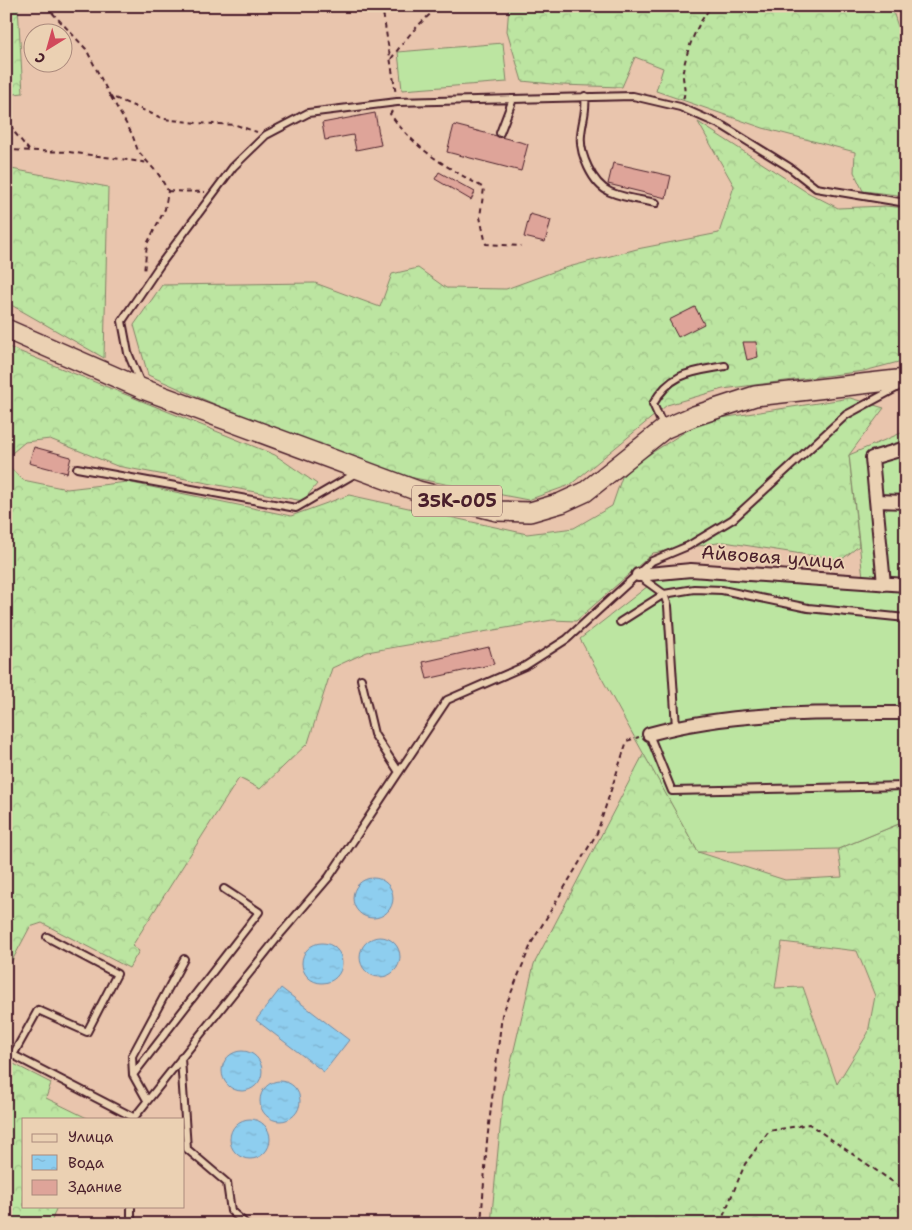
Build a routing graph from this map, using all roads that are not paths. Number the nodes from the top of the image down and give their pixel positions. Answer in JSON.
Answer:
{"nodes":[{"id":1,"x":585,"y":96,"type":"junction"},
{"id":2,"x":513,"y":99,"type":"junction"},
{"id":3,"x":500,"y":134,"type":"dead end"},
{"id":4,"x":656,"y":203,"type":"dead end"},
{"id":5,"x":906,"y":203,"type":"edge"},
{"id":6,"x":6,"y":329,"type":"edge"},
{"id":7,"x":725,"y":366,"type":"dead end"},
{"id":8,"x":906,"y":380,"type":"edge"},
{"id":9,"x":906,"y":384,"type":"edge"},
{"id":10,"x":144,"y":389,"type":"junction"},
{"id":11,"x":664,"y":429,"type":"junction"},
{"id":12,"x":906,"y":448,"type":"edge"},
{"id":13,"x":77,"y":468,"type":"dead end"},
{"id":14,"x":362,"y":470,"type":"junction"},
{"id":15,"x":876,"y":500,"type":"junction"},
{"id":16,"x":906,"y":502,"type":"edge"},
{"id":17,"x":638,"y":575,"type":"junction"},
{"id":18,"x":884,"y":584,"type":"junction"},
{"id":19,"x":906,"y":585,"type":"edge"},
{"id":20,"x":664,"y":594,"type":"junction"},
{"id":21,"x":906,"y":618,"type":"edge"},
{"id":22,"x":620,"y":622,"type":"dead end"},
{"id":23,"x":361,"y":679,"type":"dead end"},
{"id":24,"x":906,"y":713,"type":"edge"},
{"id":25,"x":676,"y":727,"type":"junction"},
{"id":26,"x":649,"y":734,"type":"joint"},
{"id":27,"x":399,"y":772,"type":"junction"},
{"id":28,"x":906,"y":786,"type":"edge"},
{"id":29,"x":224,"y":889,"type":"dead end"},
{"id":30,"x":46,"y":937,"type":"dead end"},
{"id":31,"x":184,"y":959,"type":"dead end"},
{"id":32,"x":180,"y":1058,"type":"junction"},
{"id":33,"x":133,"y":1075,"type":"junction"},
{"id":34,"x":147,"y":1100,"type":"junction"},
{"id":35,"x":133,"y":1118,"type":"edge"},
{"id":36,"x":185,"y":1118,"type":"edge"},
{"id":37,"x":185,"y":1123,"type":"edge"},
{"id":38,"x":131,"y":1208,"type":"edge"},
{"id":39,"x":135,"y":1224,"type":"edge"},
{"id":40,"x":246,"y":1224,"type":"edge"}],
"edges":[{"from":1,"to":2,"type":"lane"},
{"from":1,"to":4,"type":"lane"},
{"from":1,"to":5,"type":"lane"},
{"from":2,"to":3,"type":"lane"},
{"from":2,"to":10,"type":"lane"},
{"from":6,"to":10,"type":"main road","number":"35К-005"},
{"from":7,"to":11,"type":"lane"},
{"from":8,"to":11,"type":"main road","number":"35К-005"},
{"from":9,"to":17,"type":"lane"},
{"from":10,"to":14,"type":"main road","number":"35К-005"},
{"from":11,"to":14,"type":"main road","number":"35К-005"},
{"from":12,"to":15,"type":"street"},
{"from":13,"to":14,"type":"lane"},
{"from":15,"to":16,"type":"street"},
{"from":15,"to":18,"type":"street"},
{"from":17,"to":18,"type":"street","name":"Айвовая улица"},
{"from":17,"to":20,"type":"lane"},
{"from":17,"to":27,"type":"lane"},
{"from":18,"to":19,"type":"street","name":"Айвовая улица"},
{"from":20,"to":21,"type":"lane"},
{"from":20,"to":22,"type":"lane"},
{"from":20,"to":25,"type":"lane"},
{"from":23,"to":27,"type":"lane"},
{"from":24,"to":25,"type":"street"},
{"from":25,"to":26,"type":"street"},
{"from":26,"to":28,"type":"lane"},
{"from":27,"to":32,"type":"lane"},
{"from":29,"to":33,"type":"lane"},
{"from":30,"to":35,"type":"lane"},
{"from":31,"to":33,"type":"lane"},
{"from":32,"to":34,"type":"lane"},
{"from":32,"to":36,"type":"lane"},
{"from":33,"to":34,"type":"lane"},
{"from":34,"to":35,"type":"lane"},
{"from":37,"to":40,"type":"lane"},
{"from":38,"to":39,"type":"lane"}]}
